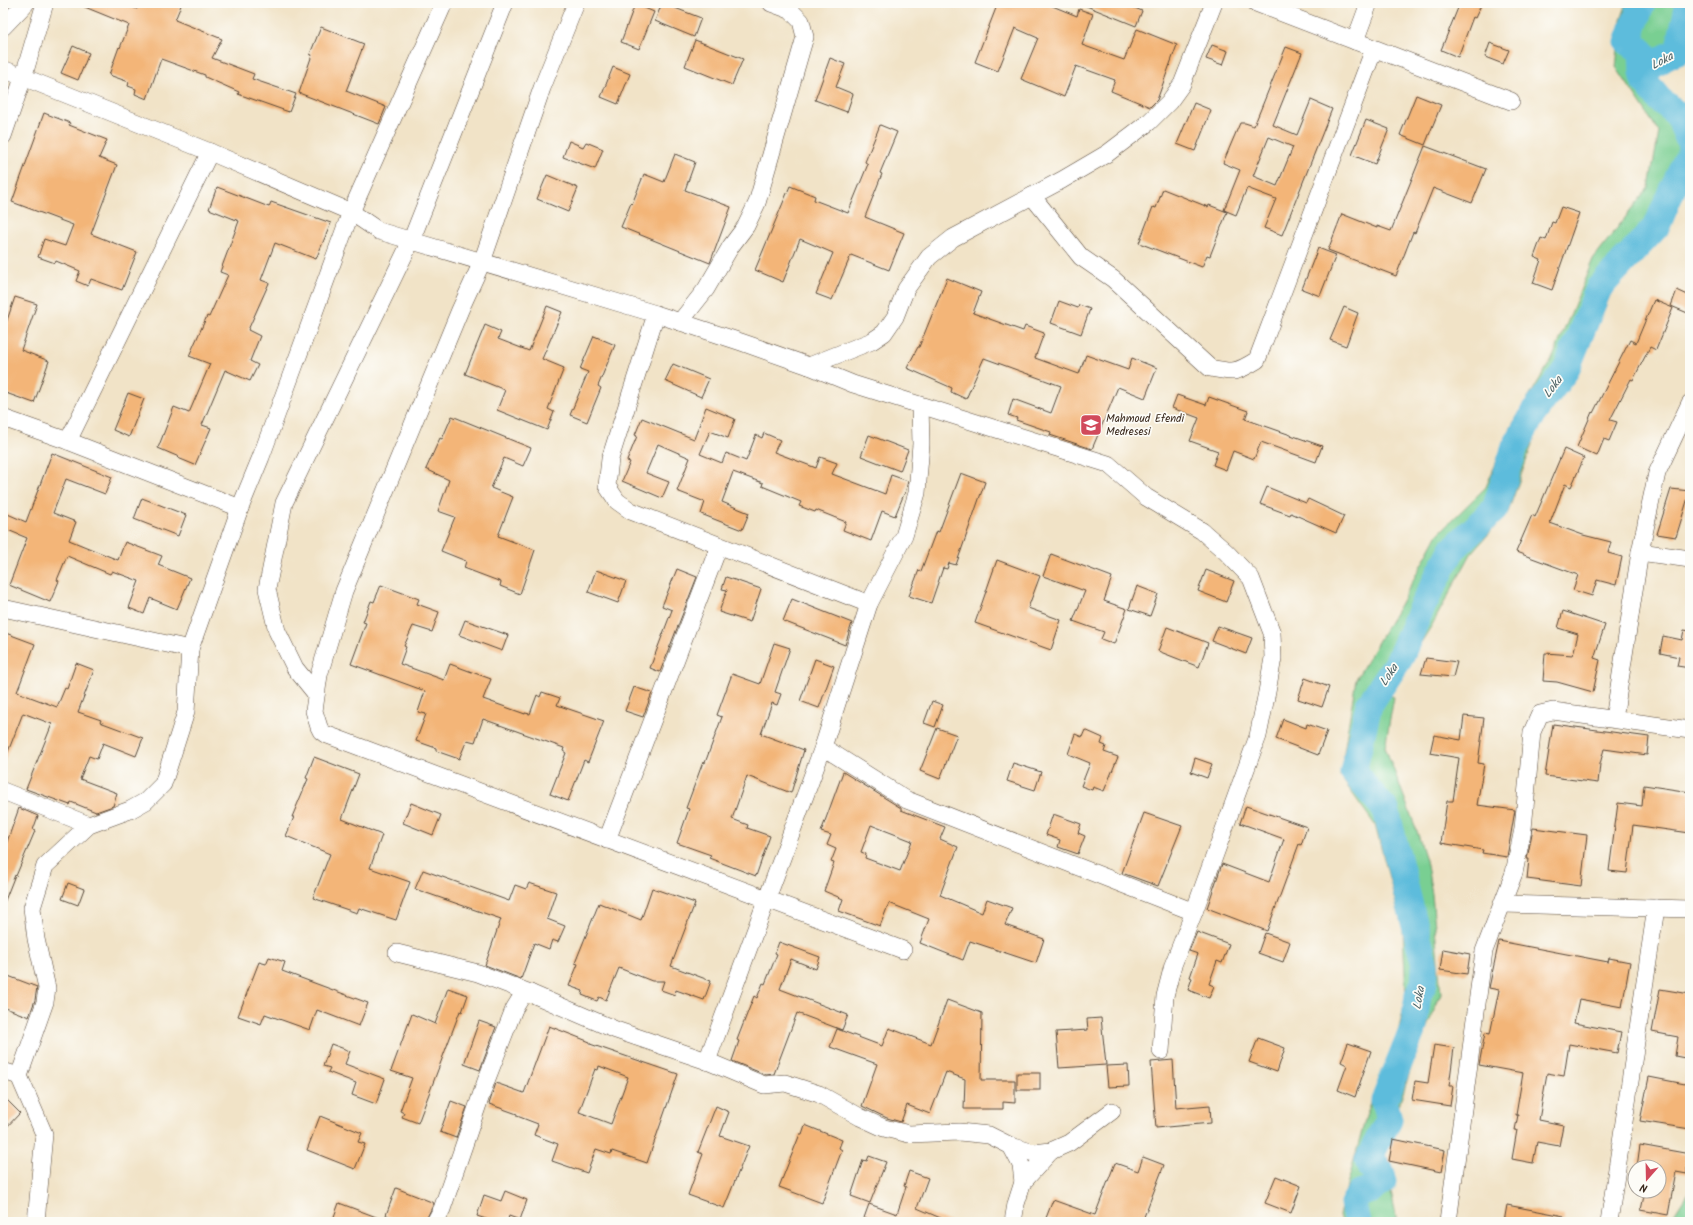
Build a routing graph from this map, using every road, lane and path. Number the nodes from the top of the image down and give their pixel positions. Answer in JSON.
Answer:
{"nodes":[{"id":1,"x":26,"y":3,"type":"edge"},
{"id":2,"x":45,"y":3,"type":"edge"},
{"id":3,"x":444,"y":3,"type":"edge"},
{"id":4,"x":505,"y":3,"type":"edge"},
{"id":5,"x":576,"y":3,"type":"edge"},
{"id":6,"x":771,"y":3,"type":"edge"},
{"id":7,"x":1214,"y":3,"type":"edge"},
{"id":8,"x":1256,"y":3,"type":"edge"},
{"id":9,"x":1369,"y":3,"type":"edge"},
{"id":10,"x":3,"y":26,"type":"edge"},
{"id":11,"x":1355,"y":41,"type":"junction"},
{"id":12,"x":1374,"y":49,"type":"junction"},
{"id":13,"x":3,"y":69,"type":"edge"},
{"id":14,"x":23,"y":78,"type":"junction"},
{"id":15,"x":1511,"y":101,"type":"dead end"},
{"id":16,"x":3,"y":136,"type":"edge"},
{"id":17,"x":210,"y":152,"type":"junction"},
{"id":18,"x":1032,"y":196,"type":"junction"},
{"id":19,"x":351,"y":212,"type":"junction"},
{"id":20,"x":411,"y":241,"type":"junction"},
{"id":21,"x":482,"y":262,"type":"junction"},
{"id":22,"x":656,"y":314,"type":"junction"},
{"id":23,"x":680,"y":322,"type":"junction"},
{"id":24,"x":809,"y":366,"type":"junction"},
{"id":25,"x":1690,"y":403,"type":"edge"},
{"id":26,"x":920,"y":406,"type":"junction"},
{"id":27,"x":3,"y":418,"type":"edge"},
{"id":28,"x":68,"y":441,"type":"junction"},
{"id":29,"x":240,"y":508,"type":"junction"},
{"id":30,"x":719,"y":546,"type":"junction"},
{"id":31,"x":1640,"y":552,"type":"junction"},
{"id":32,"x":1690,"y":559,"type":"edge"},
{"id":33,"x":869,"y":604,"type":"junction"},
{"id":34,"x":3,"y":608,"type":"edge"},
{"id":35,"x":190,"y":649,"type":"junction"},
{"id":36,"x":316,"y":694,"type":"junction"},
{"id":37,"x":1614,"y":719,"type":"junction"},
{"id":38,"x":1690,"y":730,"type":"edge"},
{"id":39,"x":823,"y":747,"type":"junction"},
{"id":40,"x":3,"y":791,"type":"edge"},
{"id":41,"x":89,"y":825,"type":"junction"},
{"id":42,"x":608,"y":840,"type":"junction"},
{"id":43,"x":768,"y":900,"type":"junction"},
{"id":44,"x":1503,"y":904,"type":"junction"},
{"id":45,"x":1656,"y":908,"type":"junction"},
{"id":46,"x":1690,"y":909,"type":"edge"},
{"id":47,"x":1194,"y":912,"type":"junction"},
{"id":48,"x":903,"y":950,"type":"dead end"},
{"id":49,"x":397,"y":954,"type":"dead end"},
{"id":50,"x":530,"y":993,"type":"junction"},
{"id":51,"x":1161,"y":1050,"type":"dead end"},
{"id":52,"x":707,"y":1061,"type":"junction"},
{"id":53,"x":11,"y":1073,"type":"edge"},
{"id":54,"x":1112,"y":1111,"type":"dead end"},
{"id":55,"x":1011,"y":1146,"type":"junction"},
{"id":56,"x":1051,"y":1151,"type":"junction"},
{"id":57,"x":1023,"y":1182,"type":"junction"},
{"id":58,"x":36,"y":1222,"type":"edge"},
{"id":59,"x":435,"y":1222,"type":"edge"},
{"id":60,"x":1013,"y":1222,"type":"edge"},
{"id":61,"x":1448,"y":1222,"type":"edge"},
{"id":62,"x":1609,"y":1222,"type":"edge"}],
"edges":[{"from":1,"to":10,"type":"street"},
{"from":2,"to":14,"type":"street"},
{"from":3,"to":19,"type":"street"},
{"from":4,"to":20,"type":"street"},
{"from":5,"to":21,"type":"street"},
{"from":6,"to":23,"type":"street"},
{"from":7,"to":18,"type":"street"},
{"from":8,"to":11,"type":"street"},
{"from":9,"to":11,"type":"street"},
{"from":11,"to":12,"type":"street"},
{"from":12,"to":15,"type":"street"},
{"from":12,"to":18,"type":"street"},
{"from":13,"to":14,"type":"street"},
{"from":14,"to":16,"type":"street"},
{"from":14,"to":17,"type":"street"},
{"from":17,"to":19,"type":"street"},
{"from":17,"to":28,"type":"street"},
{"from":18,"to":24,"type":"street"},
{"from":19,"to":20,"type":"street"},
{"from":19,"to":29,"type":"street"},
{"from":20,"to":21,"type":"street"},
{"from":20,"to":36,"type":"street"},
{"from":21,"to":22,"type":"street"},
{"from":21,"to":36,"type":"street"},
{"from":22,"to":23,"type":"street"},
{"from":22,"to":30,"type":"street"},
{"from":23,"to":24,"type":"street"},
{"from":24,"to":26,"type":"street"},
{"from":25,"to":31,"type":"street"},
{"from":26,"to":33,"type":"street"},
{"from":26,"to":47,"type":"street"},
{"from":27,"to":28,"type":"street"},
{"from":28,"to":29,"type":"street"},
{"from":29,"to":35,"type":"street"},
{"from":30,"to":33,"type":"street"},
{"from":30,"to":42,"type":"street"},
{"from":31,"to":32,"type":"street"},
{"from":31,"to":37,"type":"street"},
{"from":33,"to":39,"type":"street"},
{"from":34,"to":35,"type":"street"},
{"from":35,"to":41,"type":"street"},
{"from":36,"to":42,"type":"street"},
{"from":37,"to":38,"type":"street"},
{"from":37,"to":44,"type":"street"},
{"from":39,"to":43,"type":"street"},
{"from":39,"to":47,"type":"street"},
{"from":40,"to":41,"type":"street"},
{"from":41,"to":53,"type":"street"},
{"from":42,"to":43,"type":"street"},
{"from":43,"to":48,"type":"street"},
{"from":43,"to":52,"type":"street"},
{"from":44,"to":45,"type":"street"},
{"from":44,"to":61,"type":"street"},
{"from":45,"to":46,"type":"street"},
{"from":45,"to":62,"type":"street"},
{"from":47,"to":51,"type":"street"},
{"from":49,"to":50,"type":"street"},
{"from":50,"to":52,"type":"street"},
{"from":50,"to":59,"type":"street"},
{"from":52,"to":55,"type":"street"},
{"from":53,"to":58,"type":"street"},
{"from":54,"to":56,"type":"street"},
{"from":55,"to":56,"type":"street"},
{"from":55,"to":57,"type":"street"},
{"from":56,"to":57,"type":"street"},
{"from":57,"to":60,"type":"street"}]}
